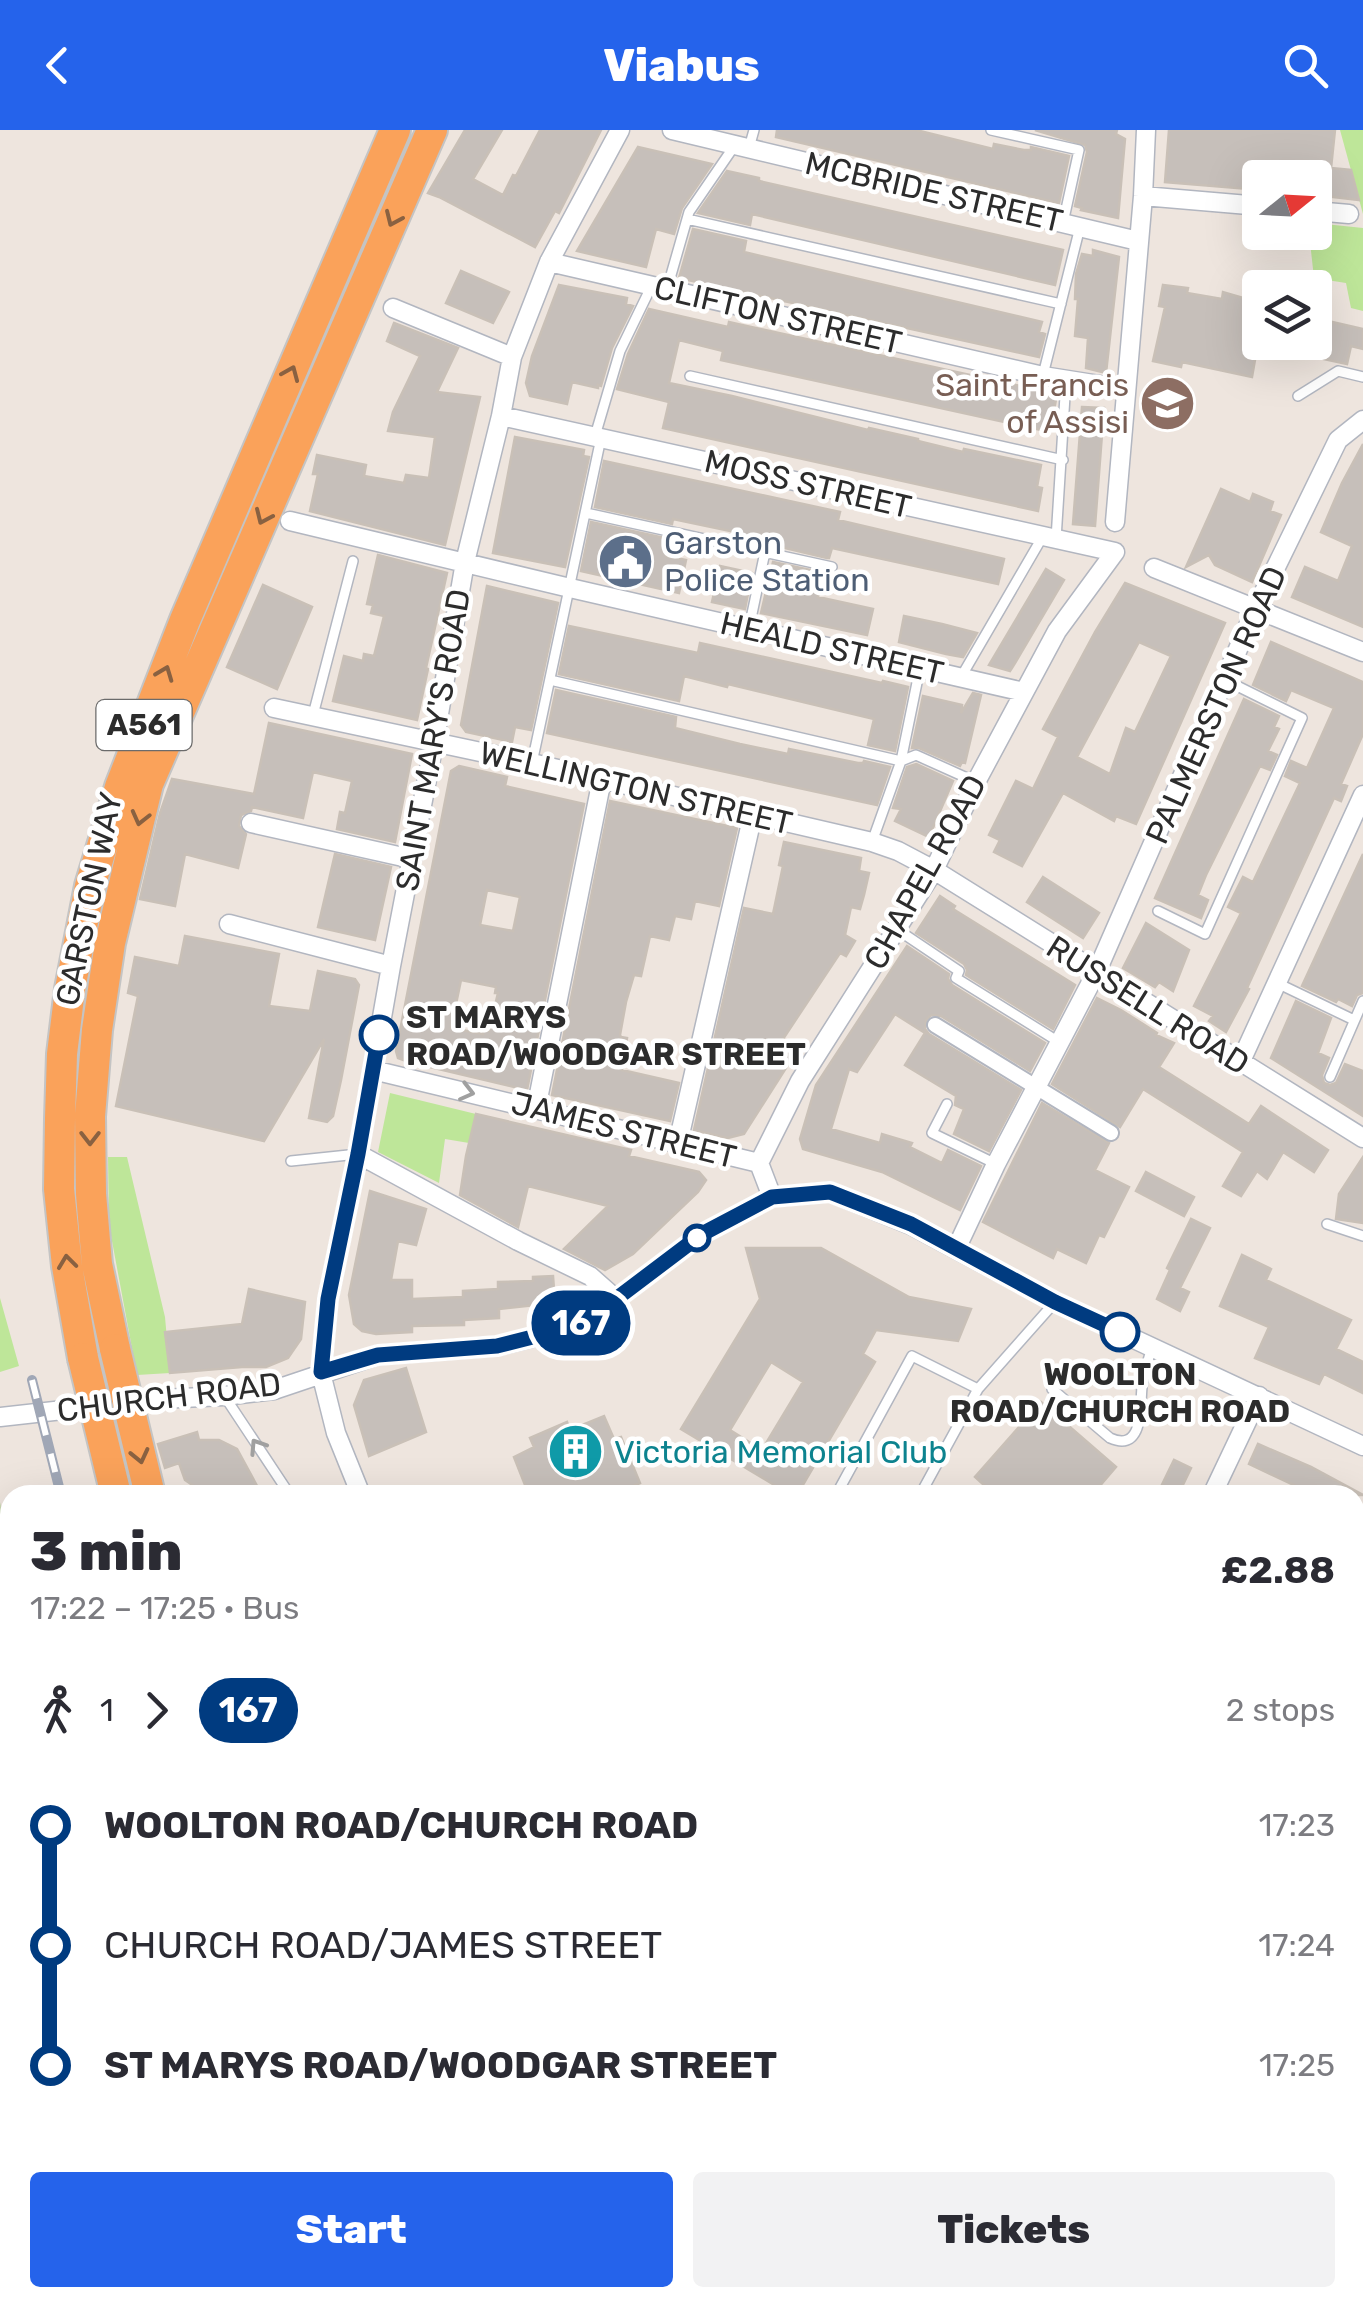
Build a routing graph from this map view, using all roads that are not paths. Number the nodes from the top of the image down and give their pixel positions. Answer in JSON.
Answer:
{"nodes":[{"id":1,"x":395,"y":130,"type":"edge"},
{"id":2,"x":432,"y":130,"type":"edge"},
{"id":3,"x":620,"y":130,"type":"edge"},
{"id":4,"x":672,"y":130,"type":"edge"},
{"id":5,"x":991,"y":130,"type":"edge"},
{"id":6,"x":1146,"y":130,"type":"edge"},
{"id":7,"x":1031,"y":134,"type":"edge"},
{"id":8,"x":746,"y":141,"type":"edge"},
{"id":9,"x":1143,"y":196,"type":"junction"},
{"id":10,"x":1242,"y":204,"type":"edge"},
{"id":11,"x":1332,"y":213,"type":"edge"},
{"id":12,"x":1348,"y":214,"type":"dead end"},
{"id":13,"x":687,"y":219,"type":"junction"},
{"id":14,"x":1072,"y":225,"type":"junction"},
{"id":15,"x":1138,"y":241,"type":"junction"},
{"id":16,"x":548,"y":262,"type":"junction"},
{"id":17,"x":660,"y":287,"type":"junction"},
{"id":18,"x":1061,"y":304,"type":"junction"},
{"id":19,"x":393,"y":308,"type":"dead end"},
{"id":20,"x":512,"y":358,"type":"junction"},
{"id":21,"x":690,"y":376,"type":"dead end"},
{"id":22,"x":1043,"y":376,"type":"junction"},
{"id":23,"x":1363,"y":378,"type":"edge"},
{"id":24,"x":1066,"y":380,"type":"junction"},
{"id":25,"x":1125,"y":389,"type":"junction"},
{"id":26,"x":1298,"y":396,"type":"dead end"},
{"id":27,"x":501,"y":416,"type":"junction"},
{"id":28,"x":1363,"y":420,"type":"edge"},
{"id":29,"x":598,"y":437,"type":"junction"},
{"id":30,"x":1062,"y":460,"type":"junction"},
{"id":31,"x":586,"y":513,"type":"junction"},
{"id":32,"x":290,"y":520,"type":"dead end"},
{"id":33,"x":1115,"y":522,"type":"dead end"},
{"id":34,"x":1049,"y":538,"type":"junction"},
{"id":35,"x":765,"y":552,"type":"junction"},
{"id":36,"x":1115,"y":552,"type":"joint"},
{"id":37,"x":352,"y":562,"type":"dead end"},
{"id":38,"x":465,"y":562,"type":"junction"},
{"id":39,"x":832,"y":567,"type":"dead end"},
{"id":40,"x":1154,"y":568,"type":"dead end"},
{"id":41,"x":570,"y":588,"type":"junction"},
{"id":42,"x":1256,"y":608,"type":"junction"},
{"id":43,"x":748,"y":629,"type":"junction"},
{"id":44,"x":1363,"y":652,"type":"edge"},
{"id":45,"x":920,"y":668,"type":"junction"},
{"id":46,"x":960,"y":678,"type":"junction"},
{"id":47,"x":550,"y":680,"type":"junction"},
{"id":48,"x":1225,"y":680,"type":"junction"},
{"id":49,"x":1024,"y":692,"type":"junction"},
{"id":50,"x":274,"y":708,"type":"dead end"},
{"id":51,"x":313,"y":715,"type":"junction"},
{"id":52,"x":434,"y":742,"type":"junction"},
{"id":53,"x":901,"y":761,"type":"junction"},
{"id":54,"x":532,"y":763,"type":"junction"},
{"id":55,"x":602,"y":780,"type":"junction"},
{"id":56,"x":976,"y":782,"type":"junction"},
{"id":57,"x":1363,"y":795,"type":"edge"},
{"id":58,"x":753,"y":814,"type":"junction"},
{"id":59,"x":251,"y":823,"type":"dead end"},
{"id":60,"x":872,"y":842,"type":"junction"},
{"id":61,"x":412,"y":859,"type":"junction"},
{"id":62,"x":934,"y":870,"type":"junction"},
{"id":63,"x":1158,"y":911,"type":"dead end"},
{"id":64,"x":229,"y":924,"type":"dead end"},
{"id":65,"x":898,"y":930,"type":"junction"},
{"id":66,"x":391,"y":966,"type":"junction"},
{"id":67,"x":1097,"y":971,"type":"junction"},
{"id":68,"x":1277,"y":983,"type":"junction"},
{"id":69,"x":1363,"y":1001,"type":"edge"},
{"id":70,"x":1354,"y":1020,"type":"junction"},
{"id":71,"x":935,"y":1025,"type":"dead end"},
{"id":72,"x":1059,"y":1042,"type":"junction"},
{"id":73,"x":1240,"y":1063,"type":"junction"},
{"id":74,"x":373,"y":1070,"type":"junction"},
{"id":75,"x":1330,"y":1077,"type":"dead end"},
{"id":76,"x":1035,"y":1088,"type":"junction"},
{"id":77,"x":947,"y":1104,"type":"dead end"},
{"id":78,"x":536,"y":1109,"type":"junction"},
{"id":79,"x":1111,"y":1133,"type":"dead end"},
{"id":80,"x":1363,"y":1138,"type":"edge"},
{"id":81,"x":678,"y":1143,"type":"junction"},
{"id":82,"x":358,"y":1154,"type":"junction"},
{"id":83,"x":291,"y":1160,"type":"dead end"},
{"id":84,"x":759,"y":1163,"type":"junction"},
{"id":85,"x":996,"y":1164,"type":"junction"},
{"id":86,"x":772,"y":1197,"type":"junction"},
{"id":87,"x":1327,"y":1224,"type":"dead end"},
{"id":88,"x":1363,"y":1236,"type":"edge"},
{"id":89,"x":957,"y":1247,"type":"junction"},
{"id":90,"x":616,"y":1299,"type":"junction"},
{"id":91,"x":1055,"y":1302,"type":"junction"},
{"id":92,"x":1152,"y":1347,"type":"junction"},
{"id":93,"x":321,"y":1372,"type":"junction"},
{"id":94,"x":1052,"y":1389,"type":"dead end"},
{"id":95,"x":978,"y":1390,"type":"junction"},
{"id":96,"x":224,"y":1396,"type":"junction"},
{"id":97,"x":1258,"y":1396,"type":"junction"},
{"id":98,"x":0,"y":1417,"type":"edge"},
{"id":99,"x":1363,"y":1446,"type":"edge"},
{"id":100,"x":114,"y":1485,"type":"edge"},
{"id":101,"x":148,"y":1485,"type":"edge"},
{"id":102,"x":283,"y":1485,"type":"edge"},
{"id":103,"x":358,"y":1485,"type":"edge"},
{"id":104,"x":841,"y":1485,"type":"edge"},
{"id":105,"x":926,"y":1485,"type":"edge"},
{"id":106,"x":1217,"y":1485,"type":"edge"}],
"edges":[{"from":100,"to":1,"type":"highway","name":"GARSTON WAY","number":"A561","one_way":true,"bridge":true},
{"from":2,"to":101,"type":"highway","name":"GARSTON WAY","number":"A561","one_way":true,"bridge":true},
{"from":3,"to":16,"type":"street","name":"SAINT MARY'S ROAD"},
{"from":4,"to":8,"type":"street","name":"MCBRIDE STREET"},
{"from":5,"to":7,"type":"lane"},
{"from":6,"to":9,"type":"street"},
{"from":7,"to":14,"type":"lane"},
{"from":8,"to":13,"type":"lane"},
{"from":8,"to":14,"type":"street","name":"MCBRIDE STREET"},
{"from":9,"to":10,"type":"street"},
{"from":9,"to":15,"type":"street"},
{"from":11,"to":12,"type":"street"},
{"from":13,"to":17,"type":"lane"},
{"from":13,"to":18,"type":"lane"},
{"from":14,"to":15,"type":"street","name":"MCBRIDE STREET"},
{"from":14,"to":18,"type":"lane"},
{"from":15,"to":25,"type":"street"},
{"from":16,"to":17,"type":"street","name":"CLIFTON STREET"},
{"from":16,"to":20,"type":"street","name":"SAINT MARY'S ROAD"},
{"from":17,"to":22,"type":"street","name":"CLIFTON STREET"},
{"from":17,"to":29,"type":"lane"},
{"from":18,"to":22,"type":"lane"},
{"from":19,"to":20,"type":"street"},
{"from":20,"to":27,"type":"street","name":"SAINT MARY'S ROAD"},
{"from":21,"to":30,"type":"lane"},
{"from":22,"to":24,"type":"street","name":"CLIFTON STREET"},
{"from":23,"to":26,"type":"lane"},
{"from":24,"to":25,"type":"street","name":"CLIFTON STREET"},
{"from":24,"to":30,"type":"lane"},
{"from":25,"to":33,"type":"street"},
{"from":27,"to":29,"type":"street","name":"MOSS STREET"},
{"from":27,"to":38,"type":"street","name":"SAINT MARY'S ROAD"},
{"from":28,"to":42,"type":"street","name":"PALMERSTON ROAD"},
{"from":29,"to":31,"type":"lane"},
{"from":29,"to":34,"type":"street","name":"MOSS STREET"},
{"from":30,"to":34,"type":"lane"},
{"from":31,"to":35,"type":"lane"},
{"from":31,"to":41,"type":"lane"},
{"from":32,"to":38,"type":"street","name":"HEALD STREET"},
{"from":34,"to":36,"type":"street","name":"MOSS STREET"},
{"from":34,"to":46,"type":"lane"},
{"from":35,"to":39,"type":"lane"},
{"from":35,"to":43,"type":"lane"},
{"from":36,"to":49,"type":"street","name":"CHAPEL ROAD"},
{"from":37,"to":51,"type":"lane"},
{"from":38,"to":41,"type":"street","name":"HEALD STREET"},
{"from":38,"to":52,"type":"street","name":"SAINT MARY'S ROAD"},
{"from":40,"to":42,"type":"street"},
{"from":41,"to":43,"type":"street","name":"HEALD STREET"},
{"from":41,"to":47,"type":"lane"},
{"from":42,"to":44,"type":"street"},
{"from":42,"to":48,"type":"street","name":"PALMERSTON ROAD"},
{"from":43,"to":45,"type":"street","name":"HEALD STREET"},
{"from":45,"to":46,"type":"street","name":"HEALD STREET"},
{"from":45,"to":53,"type":"lane"},
{"from":46,"to":49,"type":"street","name":"HEALD STREET"},
{"from":47,"to":53,"type":"lane"},
{"from":47,"to":54,"type":"lane"},
{"from":48,"to":63,"type":"lane"},
{"from":48,"to":67,"type":"street","name":"PALMERSTON ROAD"},
{"from":49,"to":56,"type":"street","name":"CHAPEL ROAD"},
{"from":50,"to":51,"type":"street","name":"WELLINGTON STREET"},
{"from":51,"to":52,"type":"street","name":"WELLINGTON STREET"},
{"from":52,"to":54,"type":"street","name":"WELLINGTON STREET"},
{"from":52,"to":61,"type":"street","name":"SAINT MARY'S ROAD"},
{"from":53,"to":56,"type":"lane"},
{"from":53,"to":60,"type":"lane"},
{"from":54,"to":55,"type":"street","name":"WELLINGTON STREET"},
{"from":55,"to":58,"type":"street","name":"WELLINGTON STREET"},
{"from":55,"to":78,"type":"street"},
{"from":56,"to":62,"type":"street","name":"CHAPEL ROAD"},
{"from":57,"to":68,"type":"street"},
{"from":58,"to":60,"type":"street","name":"WELLINGTON STREET"},
{"from":58,"to":81,"type":"street"},
{"from":59,"to":61,"type":"street"},
{"from":60,"to":62,"type":"street","name":"WELLINGTON STREET"},
{"from":61,"to":66,"type":"street","name":"SAINT MARY'S ROAD"},
{"from":62,"to":65,"type":"street","name":"CHAPEL ROAD"},
{"from":62,"to":67,"type":"street","name":"RUSSELL ROAD"},
{"from":64,"to":66,"type":"street"},
{"from":65,"to":72,"type":"lane"},
{"from":65,"to":84,"type":"street","name":"CHAPEL ROAD"},
{"from":66,"to":74,"type":"street","name":"SAINT MARY'S ROAD"},
{"from":67,"to":72,"type":"street","name":"PALMERSTON ROAD"},
{"from":67,"to":73,"type":"street","name":"RUSSELL ROAD"},
{"from":68,"to":70,"type":"lane"},
{"from":68,"to":73,"type":"street"},
{"from":69,"to":70,"type":"lane"},
{"from":70,"to":75,"type":"lane"},
{"from":71,"to":76,"type":"street"},
{"from":72,"to":76,"type":"street","name":"PALMERSTON ROAD"},
{"from":73,"to":80,"type":"street","name":"RUSSELL ROAD"},
{"from":74,"to":78,"type":"street","name":"JAMES STREET","one_way":true},
{"from":74,"to":82,"type":"street","name":"SAINT MARY'S ROAD"},
{"from":76,"to":79,"type":"street"},
{"from":76,"to":85,"type":"street","name":"PALMERSTON ROAD"},
{"from":77,"to":85,"type":"lane"},
{"from":78,"to":81,"type":"street","name":"JAMES STREET"},
{"from":81,"to":84,"type":"street","name":"JAMES STREET"},
{"from":82,"to":83,"type":"lane"},
{"from":82,"to":90,"type":"street"},
{"from":82,"to":93,"type":"street","name":"SAINT MARY'S ROAD"},
{"from":84,"to":86,"type":"street"},
{"from":85,"to":89,"type":"street","name":"PALMERSTON ROAD"},
{"from":86,"to":89,"type":"street"},
{"from":86,"to":90,"type":"street","name":"CHURCH ROAD"},
{"from":87,"to":88,"type":"lane"},
{"from":89,"to":91,"type":"street"},
{"from":90,"to":93,"type":"street","name":"CHURCH ROAD"},
{"from":91,"to":92,"type":"street"},
{"from":91,"to":95,"type":"lane"},
{"from":92,"to":94,"type":"lane"},
{"from":92,"to":97,"type":"street"},
{"from":93,"to":96,"type":"street","name":"CHURCH ROAD"},
{"from":93,"to":103,"type":"street","name":"SAINT MARY'S ROAD"},
{"from":95,"to":104,"type":"lane"},
{"from":95,"to":105,"type":"lane"},
{"from":96,"to":98,"type":"street","name":"CHURCH ROAD"},
{"from":102,"to":96,"type":"lane","one_way":true},
{"from":97,"to":99,"type":"street"},
{"from":97,"to":106,"type":"street"}]}
